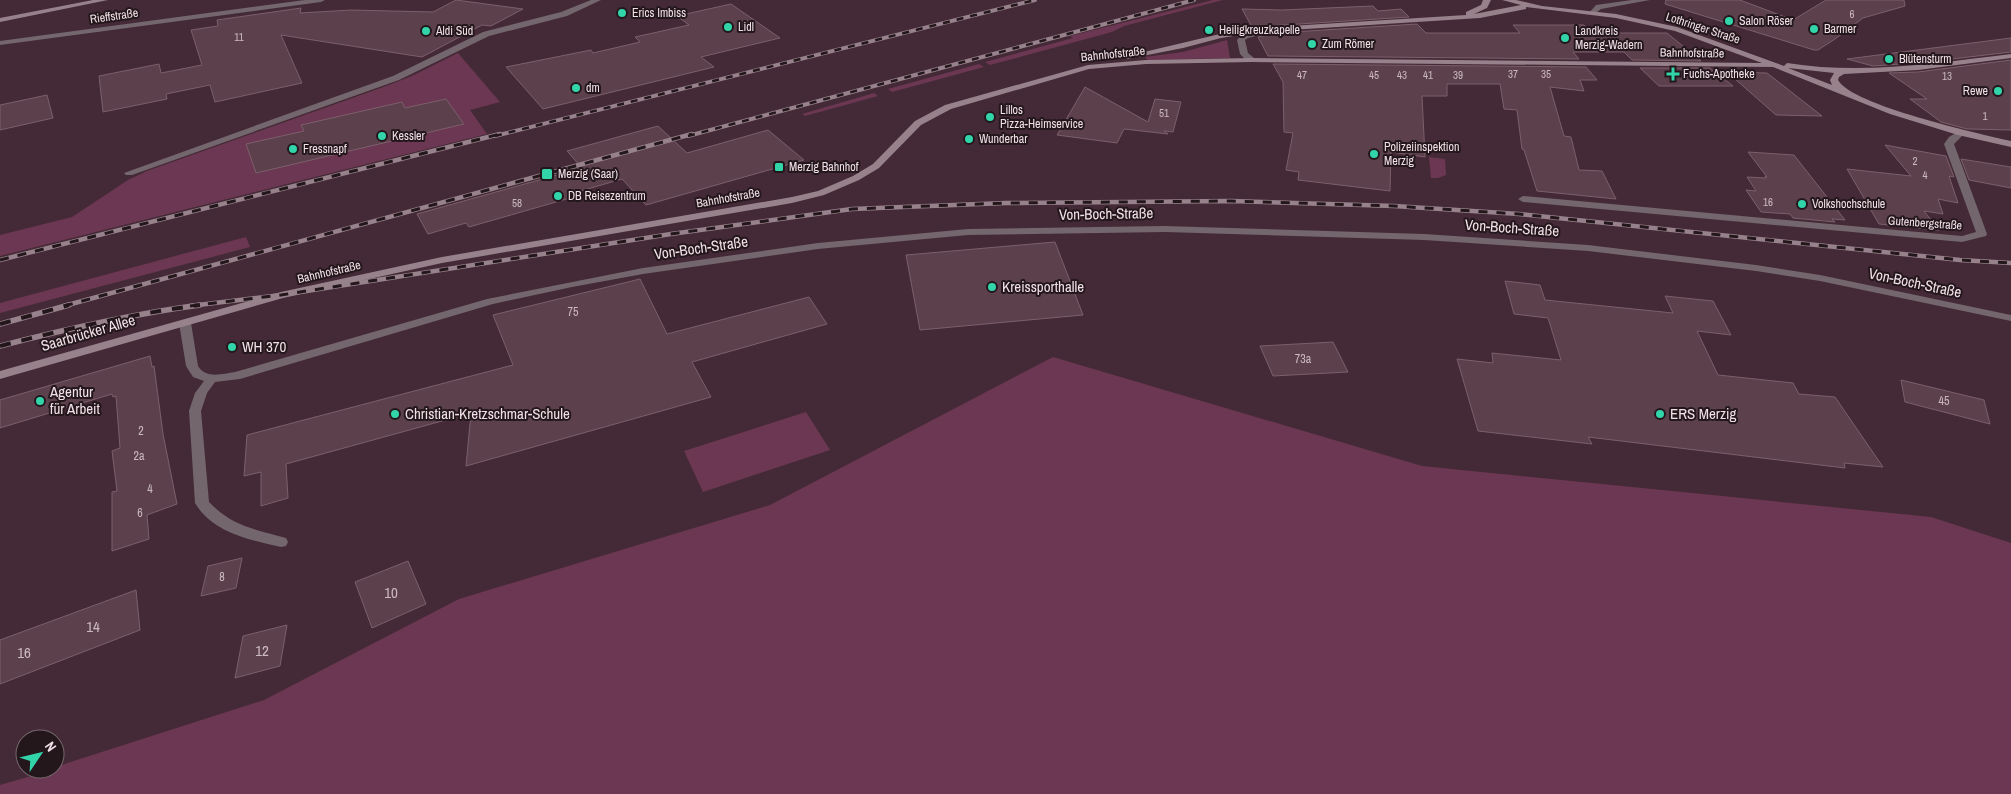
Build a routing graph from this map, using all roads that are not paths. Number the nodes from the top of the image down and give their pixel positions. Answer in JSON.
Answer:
{"nodes":[{"id":1,"x":104,"y":0,"type":"edge"},
{"id":2,"x":321,"y":0,"type":"edge"},
{"id":3,"x":596,"y":0,"type":"edge"},
{"id":4,"x":1487,"y":0,"type":"edge"},
{"id":5,"x":1506,"y":0,"type":"edge"},
{"id":6,"x":1647,"y":0,"type":"edge"},
{"id":7,"x":1532,"y":6,"type":"junction"},
{"id":8,"x":1594,"y":13,"type":"junction"},
{"id":9,"x":1462,"y":16,"type":"junction"},
{"id":10,"x":1616,"y":16,"type":"junction"},
{"id":11,"x":0,"y":20,"type":"edge"},
{"id":12,"x":1280,"y":28,"type":"junction"},
{"id":13,"x":0,"y":43,"type":"edge"},
{"id":14,"x":2011,"y":56,"type":"edge"},
{"id":15,"x":1753,"y":57,"type":"junction"},
{"id":16,"x":1251,"y":60,"type":"junction"},
{"id":17,"x":1772,"y":65,"type":"junction"},
{"id":18,"x":1088,"y":67,"type":"junction"},
{"id":19,"x":1852,"y":71,"type":"junction"},
{"id":20,"x":1854,"y":98,"type":"junction"},
{"id":21,"x":1961,"y":133,"type":"junction"},
{"id":22,"x":2011,"y":144,"type":"edge"},
{"id":23,"x":129,"y":174,"type":"dead end"},
{"id":24,"x":1523,"y":199,"type":"dead end"},
{"id":25,"x":2011,"y":318,"type":"edge"},
{"id":26,"x":185,"y":323,"type":"junction"},
{"id":27,"x":0,"y":375,"type":"edge"},
{"id":28,"x":210,"y":379,"type":"junction"},
{"id":29,"x":281,"y":542,"type":"dead end"}],
"edges":[{"from":1,"to":11,"type":"street"},
{"from":2,"to":13,"type":"street","name":"Rieffstraße"},
{"from":3,"to":23,"type":"street"},
{"from":4,"to":9,"type":"street"},
{"from":5,"to":7,"type":"street","name":"Lothringer Straße"},
{"from":6,"to":8,"type":"street"},
{"from":6,"to":10,"type":"street"},
{"from":7,"to":8,"type":"street","name":"Lothringer Straße"},
{"from":7,"to":9,"type":"street"},
{"from":8,"to":10,"type":"street","name":"Lothringer Straße"},
{"from":9,"to":12,"type":"street"},
{"from":10,"to":15,"type":"street","name":"Lothringer Straße"},
{"from":12,"to":16,"type":"street"},
{"from":12,"to":18,"type":"street"},
{"from":14,"to":19,"type":"street"},
{"from":15,"to":17,"type":"street","name":"Lothringer Straße"},
{"from":15,"to":19,"type":"street"},
{"from":16,"to":17,"type":"street","name":"Bahnhofstraße"},
{"from":16,"to":18,"type":"street","name":"Bahnhofstraße"},
{"from":17,"to":20,"type":"street"},
{"from":18,"to":26,"type":"street","name":"Bahnhofstraße"},
{"from":19,"to":20,"type":"street"},
{"from":20,"to":21,"type":"street"},
{"from":21,"to":22,"type":"street"},
{"from":21,"to":24,"type":"street","name":"Gutenbergstraße"},
{"from":25,"to":28,"type":"street","name":"Von-Boch-Straße"},
{"from":26,"to":27,"type":"street","name":"Saarbrücker Allee"},
{"from":26,"to":28,"type":"street"},
{"from":28,"to":29,"type":"street"}]}
